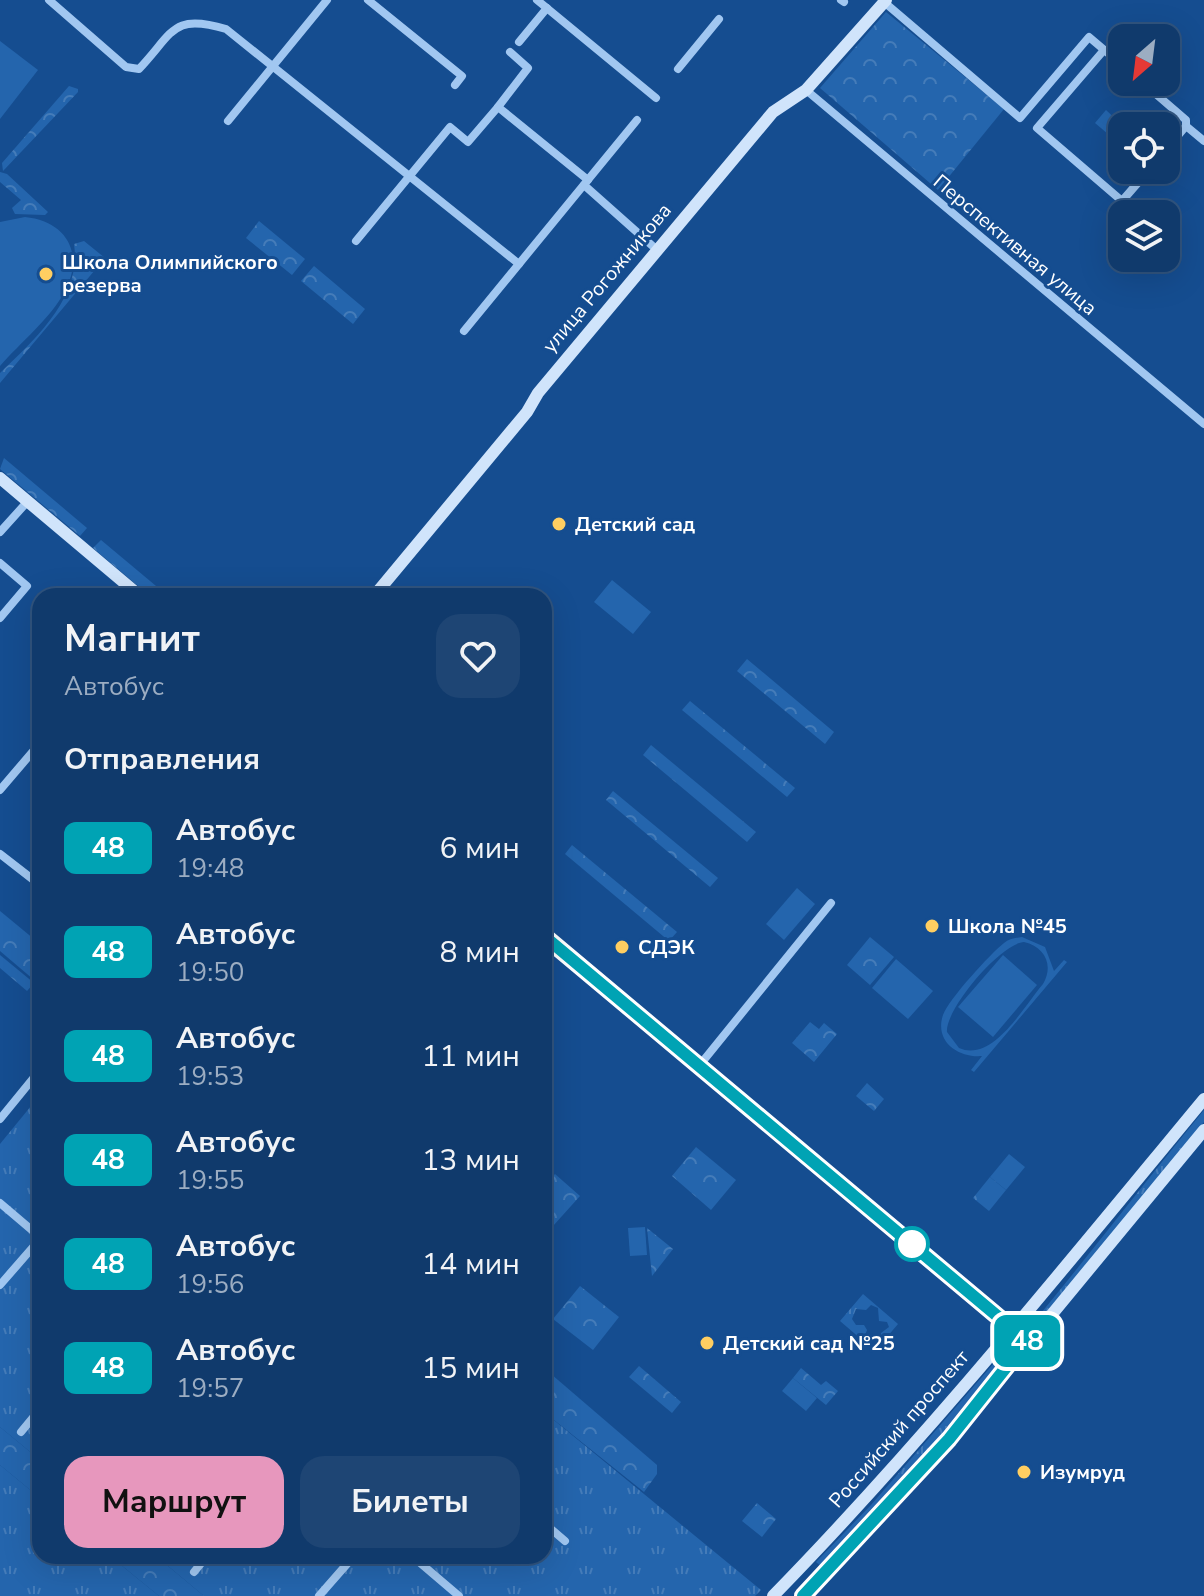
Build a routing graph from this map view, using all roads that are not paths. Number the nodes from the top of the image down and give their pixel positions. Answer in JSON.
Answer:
{"nodes":[{"id":1,"x":49,"y":0,"type":"edge"},
{"id":2,"x":327,"y":0,"type":"edge"},
{"id":3,"x":368,"y":0,"type":"edge"},
{"id":4,"x":537,"y":0,"type":"edge"},
{"id":5,"x":885,"y":1,"type":"edge"},
{"id":6,"x":547,"y":8,"type":"junction"},
{"id":7,"x":719,"y":19,"type":"dead end"},
{"id":8,"x":519,"y":42,"type":"dead end"},
{"id":9,"x":1104,"y":50,"type":"junction"},
{"id":10,"x":510,"y":52,"type":"dead end"},
{"id":11,"x":1108,"y":53,"type":"edge"},
{"id":12,"x":273,"y":66,"type":"junction"},
{"id":13,"x":678,"y":69,"type":"dead end"},
{"id":14,"x":455,"y":85,"type":"dead end"},
{"id":15,"x":806,"y":90,"type":"junction"},
{"id":16,"x":1158,"y":96,"type":"edge"},
{"id":17,"x":656,"y":98,"type":"dead end"},
{"id":18,"x":498,"y":107,"type":"junction"},
{"id":19,"x":637,"y":120,"type":"dead end"},
{"id":20,"x":228,"y":121,"type":"dead end"},
{"id":21,"x":1186,"y":126,"type":"junction"},
{"id":22,"x":1180,"y":133,"type":"edge"},
{"id":23,"x":1204,"y":141,"type":"edge"},
{"id":24,"x":411,"y":175,"type":"junction"},
{"id":25,"x":586,"y":183,"type":"junction"},
{"id":26,"x":1137,"y":184,"type":"edge"},
{"id":27,"x":356,"y":241,"type":"dead end"},
{"id":28,"x":656,"y":249,"type":"junction"},
{"id":29,"x":519,"y":264,"type":"junction"},
{"id":30,"x":464,"y":331,"type":"dead end"},
{"id":31,"x":1204,"y":424,"type":"edge"},
{"id":32,"x":0,"y":478,"type":"edge"},
{"id":33,"x":28,"y":501,"type":"junction"},
{"id":34,"x":0,"y":532,"type":"edge"},
{"id":35,"x":0,"y":563,"type":"edge"},
{"id":36,"x":131,"y":588,"type":"edge"},
{"id":37,"x":381,"y":588,"type":"edge"},
{"id":38,"x":0,"y":618,"type":"edge"},
{"id":39,"x":32,"y":752,"type":"edge"},
{"id":40,"x":0,"y":790,"type":"edge"},
{"id":41,"x":0,"y":854,"type":"edge"},
{"id":42,"x":32,"y":879,"type":"edge"},
{"id":43,"x":831,"y":903,"type":"dead end"},
{"id":44,"x":552,"y":944,"type":"edge"},
{"id":45,"x":699,"y":1066,"type":"junction"},
{"id":46,"x":32,"y":1080,"type":"edge"},
{"id":47,"x":1204,"y":1099,"type":"edge"},
{"id":48,"x":0,"y":1119,"type":"edge"},
{"id":49,"x":1204,"y":1130,"type":"edge"},
{"id":50,"x":0,"y":1203,"type":"edge"},
{"id":51,"x":32,"y":1231,"type":"edge"},
{"id":52,"x":32,"y":1247,"type":"edge"},
{"id":53,"x":0,"y":1285,"type":"edge"},
{"id":54,"x":1012,"y":1328,"type":"junction"},
{"id":55,"x":1027,"y":1341,"type":"junction"},
{"id":56,"x":32,"y":1419,"type":"edge"},
{"id":57,"x":21,"y":1432,"type":"dead end"},
{"id":58,"x":552,"y":1530,"type":"edge"},
{"id":59,"x":565,"y":1541,"type":"dead end"},
{"id":60,"x":200,"y":1564,"type":"edge"},
{"id":61,"x":347,"y":1564,"type":"edge"},
{"id":62,"x":421,"y":1564,"type":"edge"},
{"id":63,"x":194,"y":1572,"type":"dead end"},
{"id":64,"x":810,"y":1594,"type":"edge"},
{"id":65,"x":319,"y":1596,"type":"edge"},
{"id":66,"x":459,"y":1596,"type":"edge"},
{"id":67,"x":773,"y":1596,"type":"edge"}],
"edges":[{"from":1,"to":12,"type":"street"},
{"from":2,"to":12,"type":"street"},
{"from":3,"to":14,"type":"street"},
{"from":4,"to":6,"type":"street"},
{"from":5,"to":9,"type":"street"},
{"from":5,"to":15,"type":"main road","name":"улица Рогожникова"},
{"from":6,"to":8,"type":"street"},
{"from":6,"to":17,"type":"street"},
{"from":7,"to":13,"type":"street"},
{"from":9,"to":11,"type":"street"},
{"from":9,"to":26,"type":"street"},
{"from":10,"to":18,"type":"street"},
{"from":12,"to":20,"type":"street"},
{"from":12,"to":24,"type":"street"},
{"from":15,"to":28,"type":"main road","name":"улица Рогожникова"},
{"from":15,"to":31,"type":"street","name":"Перспективная улица"},
{"from":16,"to":21,"type":"street"},
{"from":18,"to":24,"type":"street"},
{"from":18,"to":25,"type":"street"},
{"from":19,"to":25,"type":"street"},
{"from":21,"to":22,"type":"street"},
{"from":21,"to":23,"type":"street"},
{"from":24,"to":27,"type":"street"},
{"from":24,"to":29,"type":"street"},
{"from":25,"to":28,"type":"street"},
{"from":25,"to":29,"type":"street"},
{"from":28,"to":37,"type":"main road","name":"улица Рогожникова"},
{"from":29,"to":30,"type":"street"},
{"from":32,"to":33,"type":"main road"},
{"from":33,"to":34,"type":"street"},
{"from":33,"to":36,"type":"main road"},
{"from":35,"to":38,"type":"street"},
{"from":39,"to":40,"type":"street"},
{"from":41,"to":42,"type":"street"},
{"from":43,"to":45,"type":"street"},
{"from":44,"to":45,"type":"main road"},
{"from":45,"to":54,"type":"main road"},
{"from":46,"to":48,"type":"street"},
{"from":47,"to":54,"type":"main road","name":"Российский проспект"},
{"from":49,"to":55,"type":"main road","name":"Российский проспект"},
{"from":50,"to":51,"type":"street"},
{"from":52,"to":53,"type":"street"},
{"from":54,"to":55,"type":"main road"},
{"from":54,"to":67,"type":"main road","name":"Российский проспект"},
{"from":55,"to":64,"type":"main road","name":"Российский проспект"},
{"from":56,"to":57,"type":"street"},
{"from":58,"to":59,"type":"street"},
{"from":60,"to":63,"type":"street"},
{"from":61,"to":65,"type":"street"},
{"from":62,"to":66,"type":"street"}]}
